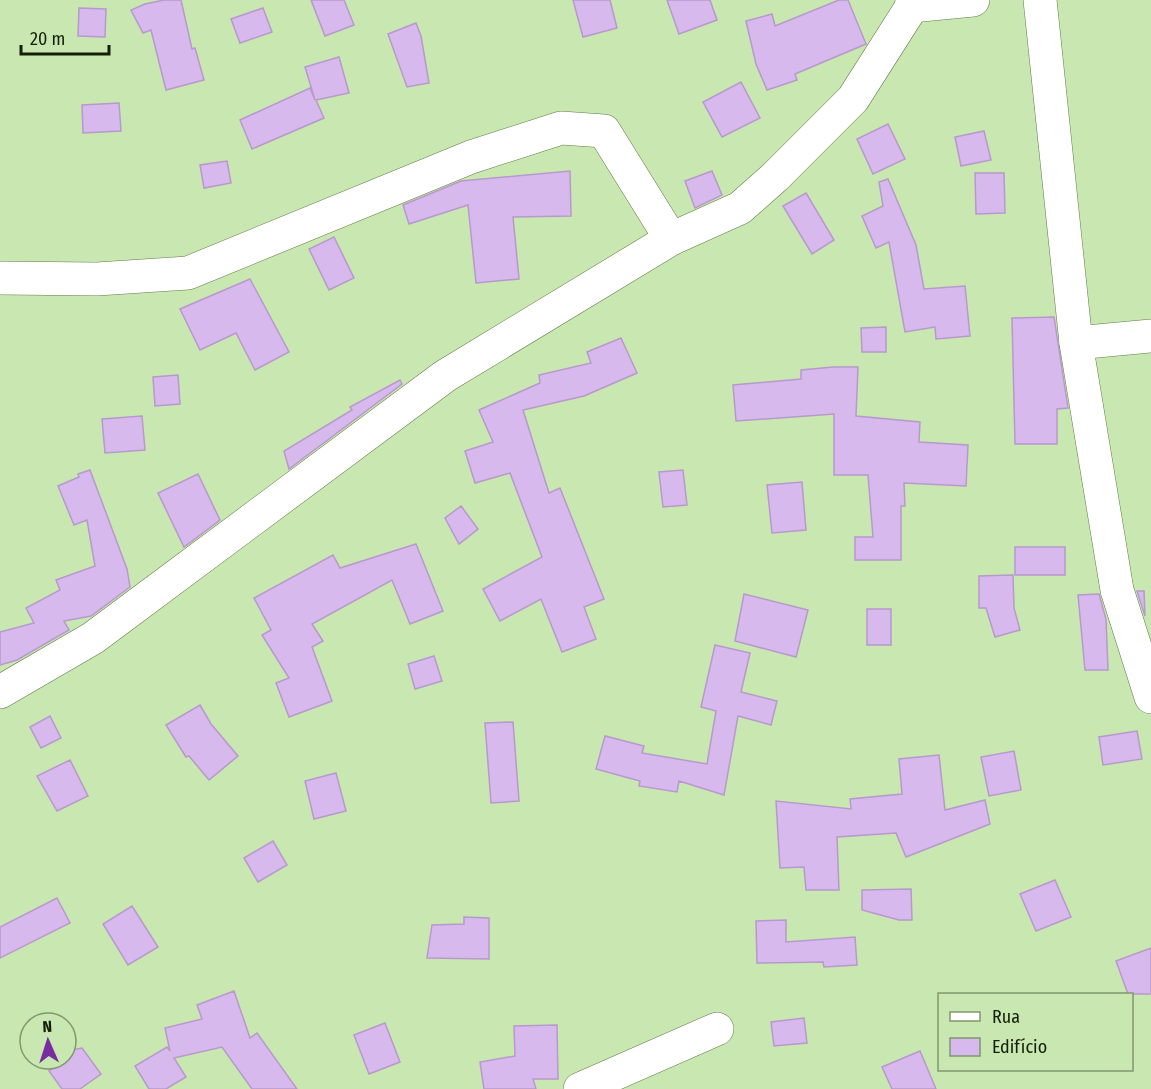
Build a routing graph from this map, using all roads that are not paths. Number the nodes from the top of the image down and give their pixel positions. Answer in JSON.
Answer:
{"nodes":[{"id":1,"x":973,"y":0,"type":"edge"},
{"id":2,"x":1040,"y":0,"type":"edge"},
{"id":3,"x":913,"y":3,"type":"edge"},
{"id":4,"x":671,"y":239,"type":"junction"},
{"id":5,"x":0,"y":278,"type":"edge"},
{"id":6,"x":1151,"y":336,"type":"edge"},
{"id":7,"x":1076,"y":343,"type":"junction"},
{"id":8,"x":0,"y":692,"type":"edge"},
{"id":9,"x":1151,"y":697,"type":"edge"},
{"id":10,"x":717,"y":1029,"type":"dead end"},
{"id":11,"x":580,"y":1089,"type":"edge"}],
"edges":[{"from":1,"to":3,"type":"street"},
{"from":2,"to":7,"type":"street"},
{"from":3,"to":4,"type":"street"},
{"from":4,"to":5,"type":"street"},
{"from":4,"to":8,"type":"street"},
{"from":6,"to":7,"type":"street"},
{"from":7,"to":9,"type":"street"},
{"from":10,"to":11,"type":"street"}]}
